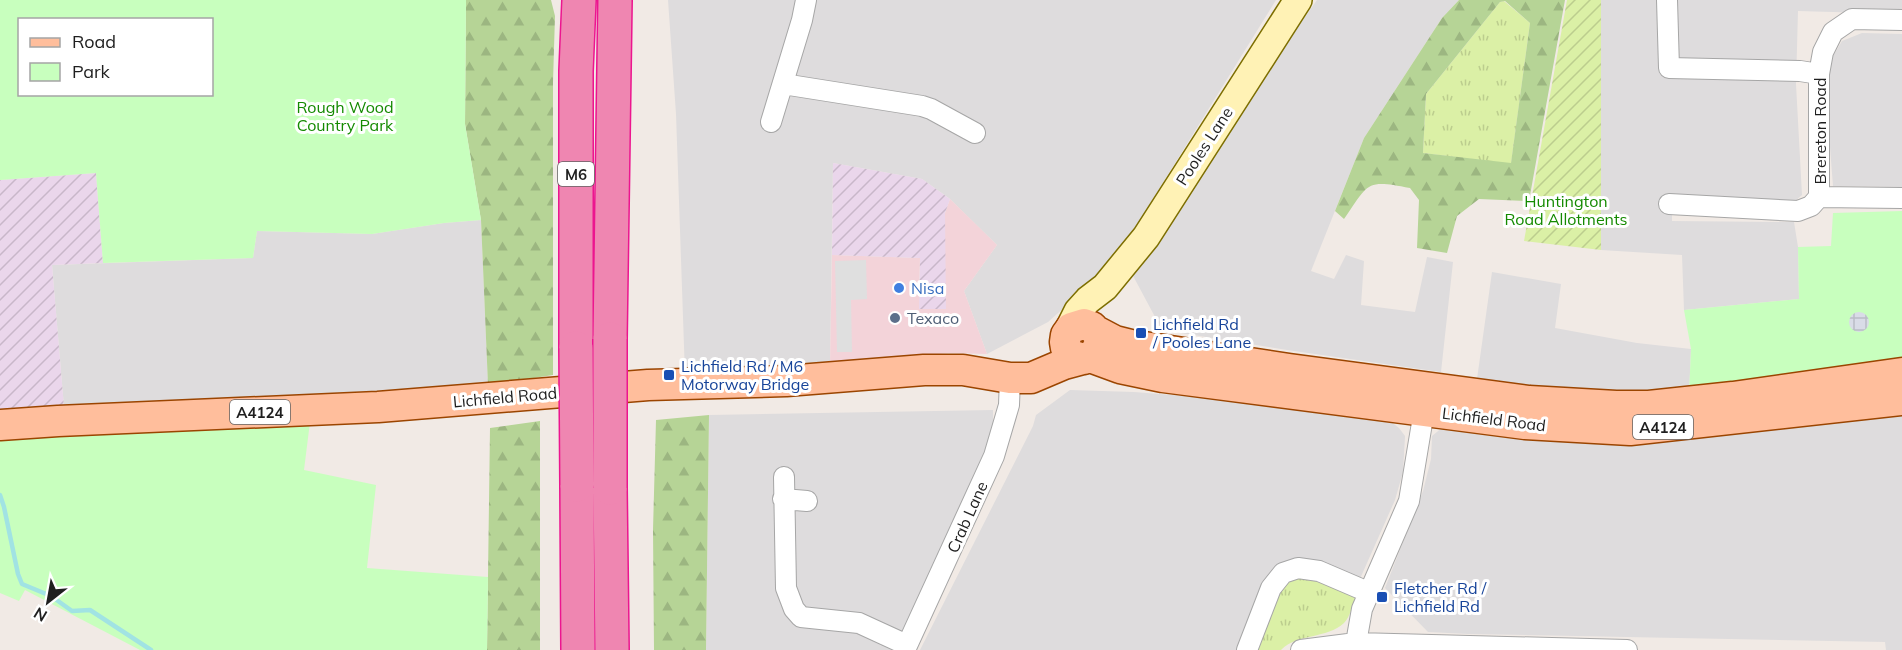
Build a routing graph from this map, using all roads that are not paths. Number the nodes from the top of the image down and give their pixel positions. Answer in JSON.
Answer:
{"nodes":[{"id":1,"x":579,"y":0,"type":"edge"},
{"id":2,"x":615,"y":0,"type":"edge"},
{"id":3,"x":806,"y":0,"type":"edge"},
{"id":4,"x":1298,"y":0,"type":"edge"},
{"id":5,"x":1667,"y":0,"type":"edge"},
{"id":6,"x":1902,"y":20,"type":"edge"},
{"id":7,"x":1819,"y":74,"type":"junction"},
{"id":8,"x":783,"y":84,"type":"junction"},
{"id":9,"x":771,"y":122,"type":"dead end"},
{"id":10,"x":975,"y":133,"type":"dead end"},
{"id":11,"x":1820,"y":197,"type":"junction"},
{"id":12,"x":1902,"y":198,"type":"edge"},
{"id":13,"x":1669,"y":204,"type":"dead end"},
{"id":14,"x":1083,"y":340,"type":"junction"},
{"id":15,"x":1902,"y":373,"type":"edge"},
{"id":16,"x":1010,"y":378,"type":"junction"},
{"id":17,"x":1426,"y":399,"type":"junction"},
{"id":18,"x":1902,"y":400,"type":"edge"},
{"id":19,"x":0,"y":425,"type":"edge"},
{"id":20,"x":784,"y":477,"type":"dead end"},
{"id":21,"x":783,"y":500,"type":"junction"},
{"id":22,"x":807,"y":501,"type":"dead end"},
{"id":23,"x":1368,"y":592,"type":"junction"},
{"id":24,"x":1356,"y":643,"type":"junction"},
{"id":25,"x":906,"y":648,"type":"edge"},
{"id":26,"x":1466,"y":648,"type":"edge"},
{"id":27,"x":578,"y":650,"type":"edge"},
{"id":28,"x":612,"y":650,"type":"edge"},
{"id":29,"x":1247,"y":650,"type":"edge"},
{"id":30,"x":1300,"y":650,"type":"edge"},
{"id":31,"x":1627,"y":650,"type":"edge"}],
"edges":[{"from":1,"to":27,"type":"highway","number":"M6","bridge":true},
{"from":2,"to":28,"type":"highway","number":"M6","bridge":true},
{"from":3,"to":8,"type":"street"},
{"from":4,"to":14,"type":"street","name":"Pooles Lane"},
{"from":5,"to":7,"type":"street"},
{"from":6,"to":7,"type":"street","name":"Brereton Road"},
{"from":7,"to":11,"type":"street","name":"Brereton Road"},
{"from":8,"to":9,"type":"street"},
{"from":8,"to":10,"type":"street"},
{"from":11,"to":12,"type":"street"},
{"from":11,"to":13,"type":"street"},
{"from":14,"to":16,"type":"main road","name":"Lichfield Road","number":"A4124"},
{"from":14,"to":17,"type":"main road","name":"Lichfield Road","number":"A4124"},
{"from":15,"to":17,"type":"main road","name":"Lichfield Road","number":"A4124"},
{"from":16,"to":19,"type":"main road","name":"Lichfield Road","number":"A4124"},
{"from":16,"to":25,"type":"street","name":"Crab Lane"},
{"from":17,"to":18,"type":"main road","name":"Lichfield Road","number":"A4124"},
{"from":17,"to":23,"type":"street"},
{"from":20,"to":21,"type":"street"},
{"from":21,"to":22,"type":"street"},
{"from":21,"to":25,"type":"street"},
{"from":23,"to":24,"type":"street"},
{"from":23,"to":29,"type":"street"},
{"from":24,"to":26,"type":"street"},
{"from":24,"to":30,"type":"street"},
{"from":26,"to":31,"type":"street"}]}
